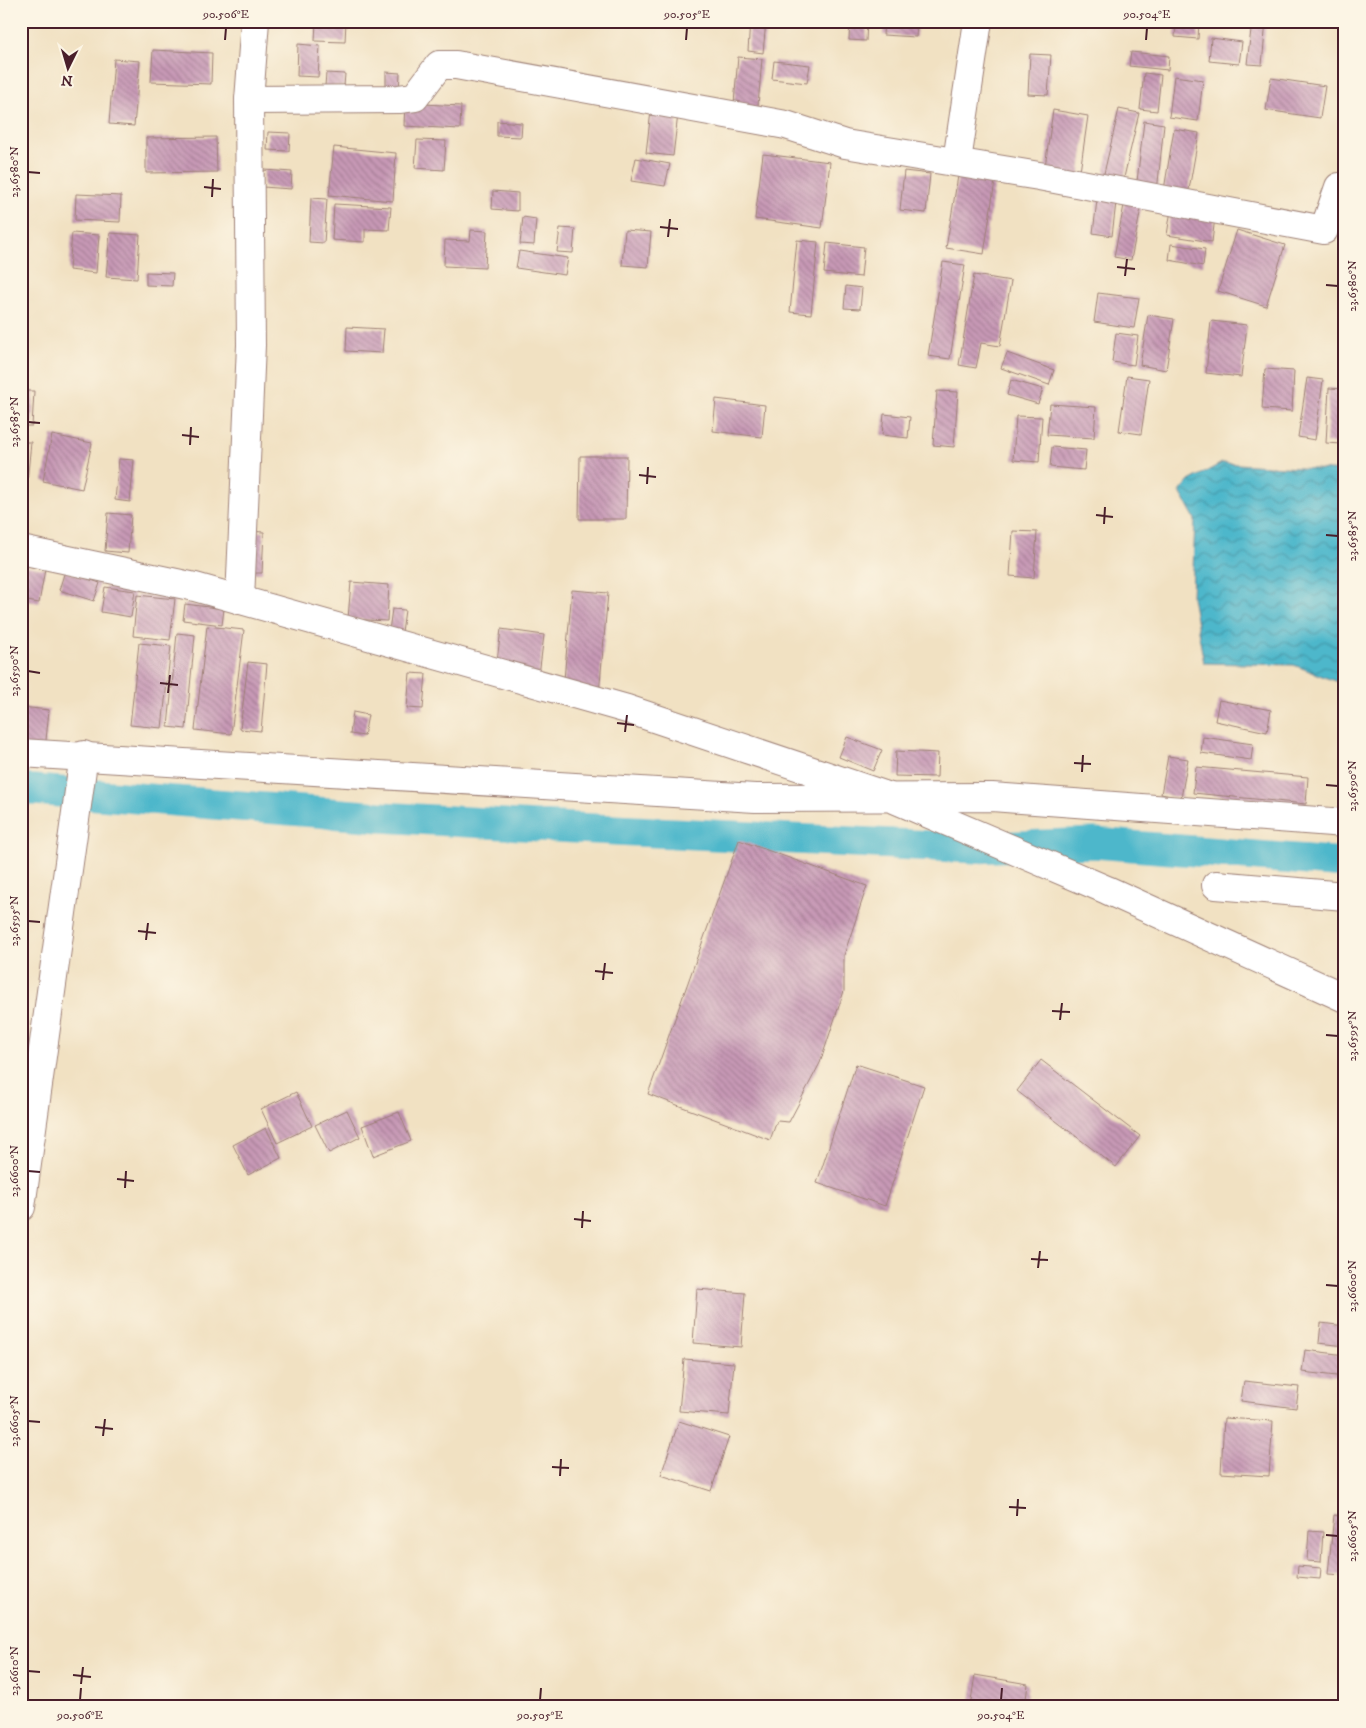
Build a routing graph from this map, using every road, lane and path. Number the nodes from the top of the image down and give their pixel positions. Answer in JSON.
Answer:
{"nodes":[{"id":1,"x":255,"y":21,"type":"edge"},
{"id":2,"x":978,"y":21,"type":"edge"},
{"id":3,"x":249,"y":100,"type":"junction"},
{"id":4,"x":957,"y":161,"type":"junction"},
{"id":5,"x":1345,"y":188,"type":"edge"},
{"id":6,"x":21,"y":550,"type":"edge"},
{"id":7,"x":240,"y":600,"type":"junction"},
{"id":8,"x":21,"y":753,"type":"edge"},
{"id":9,"x":83,"y":765,"type":"junction"},
{"id":10,"x":887,"y":796,"type":"junction"},
{"id":11,"x":1345,"y":823,"type":"edge"},
{"id":12,"x":1216,"y":885,"type":"dead end"},
{"id":13,"x":1345,"y":896,"type":"edge"},
{"id":14,"x":1345,"y":998,"type":"edge"},
{"id":15,"x":21,"y":1207,"type":"edge"}],
"edges":[{"from":1,"to":3,"type":"street"},
{"from":2,"to":4,"type":"street"},
{"from":3,"to":4,"type":"street"},
{"from":3,"to":7,"type":"street"},
{"from":4,"to":5,"type":"street"},
{"from":6,"to":7,"type":"street"},
{"from":7,"to":10,"type":"street"},
{"from":8,"to":9,"type":"street"},
{"from":9,"to":10,"type":"street"},
{"from":9,"to":15,"type":"street"},
{"from":10,"to":11,"type":"street"},
{"from":10,"to":14,"type":"street"},
{"from":12,"to":13,"type":"street"}]}
